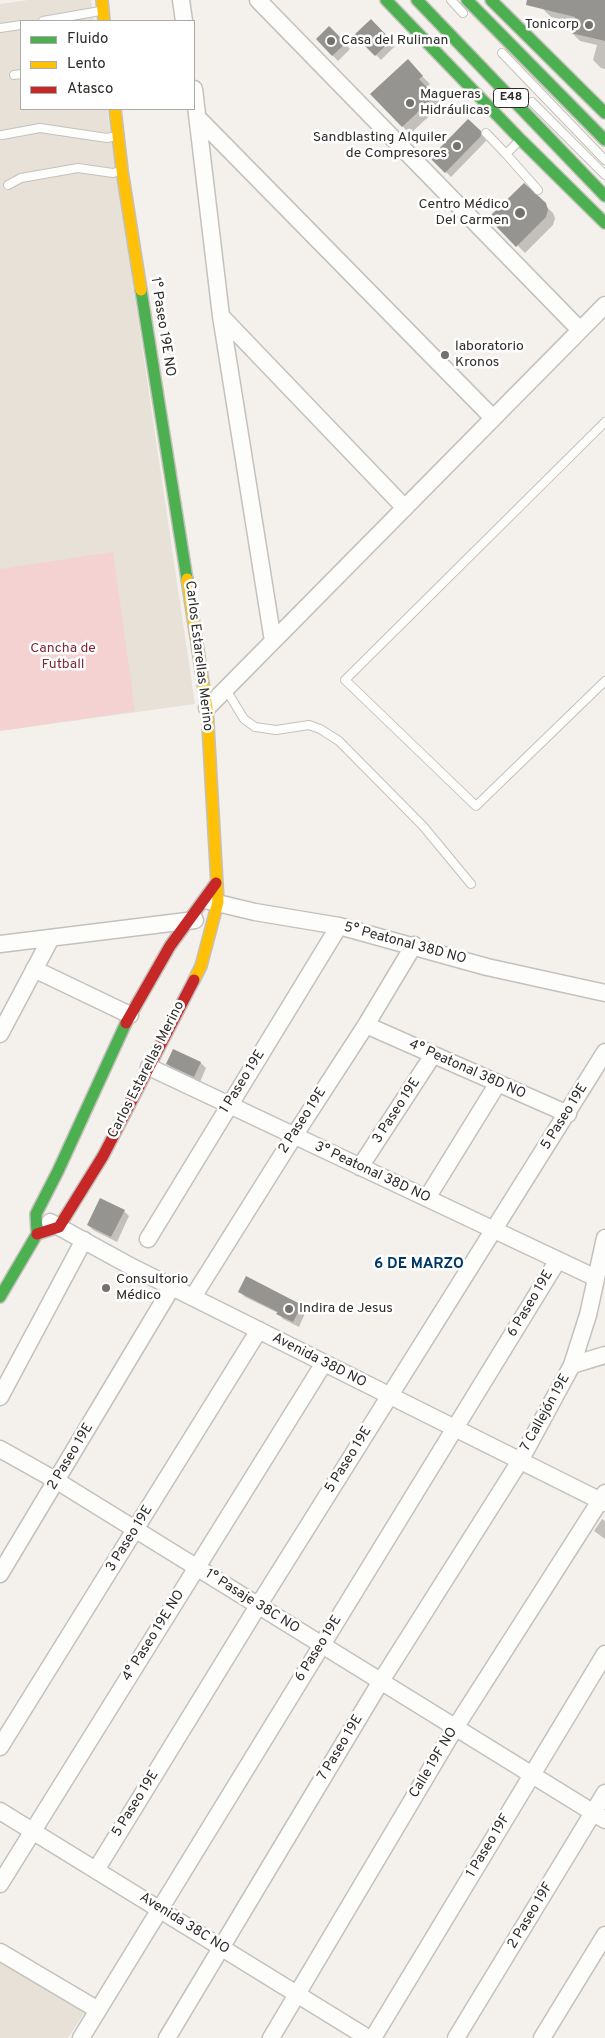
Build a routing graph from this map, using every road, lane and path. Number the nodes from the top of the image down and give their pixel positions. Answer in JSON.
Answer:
{"nodes":[{"id":1,"x":181,"y":0,"type":"edge"},
{"id":2,"x":258,"y":0,"type":"edge"},
{"id":3,"x":386,"y":0,"type":"edge"},
{"id":4,"x":417,"y":0,"type":"edge"},
{"id":5,"x":450,"y":0,"type":"edge"},
{"id":6,"x":468,"y":0,"type":"edge"},
{"id":7,"x":491,"y":0,"type":"edge"},
{"id":8,"x":103,"y":11,"type":"edge"},
{"id":9,"x":49,"y":20,"type":"edge"},
{"id":10,"x":184,"y":20,"type":"edge"},
{"id":11,"x":471,"y":21,"type":"dead end"},
{"id":12,"x":20,"y":25,"type":"edge"},
{"id":13,"x":0,"y":28,"type":"edge"},
{"id":14,"x":498,"y":49,"type":"dead end"},
{"id":15,"x":195,"y":96,"type":"edge"},
{"id":16,"x":528,"y":98,"type":"dead end"},
{"id":17,"x":115,"y":110,"type":"edge"},
{"id":18,"x":605,"y":113,"type":"edge"},
{"id":19,"x":198,"y":118,"type":"junction"},
{"id":20,"x":486,"y":133,"type":"dead end"},
{"id":21,"x":2,"y":135,"type":"dead end"},
{"id":22,"x":118,"y":136,"type":"junction"},
{"id":23,"x":521,"y":140,"type":"junction"},
{"id":24,"x":605,"y":140,"type":"edge"},
{"id":25,"x":506,"y":154,"type":"junction"},
{"id":26,"x":605,"y":160,"type":"edge"},
{"id":27,"x":122,"y":170,"type":"junction"},
{"id":28,"x":605,"y":175,"type":"edge"},
{"id":29,"x":8,"y":185,"type":"dead end"},
{"id":30,"x":538,"y":190,"type":"dead end"},
{"id":31,"x":605,"y":196,"type":"edge"},
{"id":32,"x":605,"y":223,"type":"edge"},
{"id":33,"x":605,"y":305,"type":"edge"},
{"id":34,"x":221,"y":316,"type":"junction"},
{"id":35,"x":580,"y":330,"type":"junction"},
{"id":36,"x":493,"y":418,"type":"junction"},
{"id":37,"x":605,"y":422,"type":"edge"},
{"id":38,"x":405,"y":508,"type":"junction"},
{"id":39,"x":183,"y":550,"type":"joint"},
{"id":40,"x":272,"y":641,"type":"junction"},
{"id":41,"x":605,"y":681,"type":"edge"},
{"id":42,"x":225,"y":688,"type":"junction"},
{"id":43,"x":207,"y":708,"type":"junction"},
{"id":44,"x":471,"y":884,"type":"dead end"},
{"id":45,"x":211,"y":901,"type":"junction"},
{"id":46,"x":192,"y":920,"type":"junction"},
{"id":47,"x":212,"y":922,"type":"junction"},
{"id":48,"x":339,"y":926,"type":"junction"},
{"id":49,"x":50,"y":938,"type":"junction"},
{"id":50,"x":0,"y":944,"type":"edge"},
{"id":51,"x":414,"y":945,"type":"junction"},
{"id":52,"x":34,"y":969,"type":"junction"},
{"id":53,"x":605,"y":993,"type":"edge"},
{"id":54,"x":130,"y":1015,"type":"junction"},
{"id":55,"x":366,"y":1025,"type":"junction"},
{"id":56,"x":0,"y":1034,"type":"edge"},
{"id":57,"x":605,"y":1052,"type":"edge"},
{"id":58,"x":433,"y":1055,"type":"junction"},
{"id":59,"x":149,"y":1067,"type":"junction"},
{"id":60,"x":498,"y":1083,"type":"junction"},
{"id":61,"x":229,"y":1105,"type":"junction"},
{"id":62,"x":568,"y":1114,"type":"junction"},
{"id":63,"x":294,"y":1136,"type":"junction"},
{"id":64,"x":360,"y":1167,"type":"junction"},
{"id":65,"x":427,"y":1198,"type":"junction"},
{"id":66,"x":36,"y":1214,"type":"junction"},
{"id":67,"x":59,"y":1227,"type":"junction"},
{"id":68,"x":494,"y":1230,"type":"junction"},
{"id":69,"x":37,"y":1234,"type":"junction"},
{"id":70,"x":605,"y":1238,"type":"edge"},
{"id":71,"x":148,"y":1239,"type":"dead end"},
{"id":72,"x":84,"y":1240,"type":"junction"},
{"id":73,"x":558,"y":1260,"type":"junction"},
{"id":74,"x":596,"y":1278,"type":"junction"},
{"id":75,"x":172,"y":1287,"type":"junction"},
{"id":76,"x":0,"y":1297,"type":"edge"},
{"id":77,"x":193,"y":1298,"type":"junction"},
{"id":78,"x":258,"y":1330,"type":"junction"},
{"id":79,"x":605,"y":1356,"type":"edge"},
{"id":80,"x":324,"y":1363,"type":"junction"},
{"id":81,"x":572,"y":1365,"type":"junction"},
{"id":82,"x":389,"y":1396,"type":"junction"},
{"id":83,"x":0,"y":1397,"type":"edge"},
{"id":84,"x":456,"y":1429,"type":"junction"},
{"id":85,"x":0,"y":1449,"type":"edge"},
{"id":86,"x":520,"y":1461,"type":"junction"},
{"id":87,"x":57,"y":1481,"type":"junction"},
{"id":88,"x":604,"y":1499,"type":"edge"},
{"id":89,"x":136,"y":1530,"type":"junction"},
{"id":90,"x":197,"y":1568,"type":"junction"},
{"id":91,"x":0,"y":1574,"type":"edge"},
{"id":92,"x":258,"y":1606,"type":"junction"},
{"id":93,"x":322,"y":1645,"type":"junction"},
{"id":94,"x":605,"y":1654,"type":"edge"},
{"id":95,"x":381,"y":1681,"type":"junction"},
{"id":96,"x":456,"y":1728,"type":"junction"},
{"id":97,"x":0,"y":1747,"type":"edge"},
{"id":98,"x":531,"y":1775,"type":"junction"},
{"id":99,"x":605,"y":1793,"type":"edge"},
{"id":100,"x":0,"y":1811,"type":"edge"},
{"id":101,"x":599,"y":1817,"type":"edge"},
{"id":102,"x":33,"y":1831,"type":"junction"},
{"id":103,"x":96,"y":1870,"type":"junction"},
{"id":104,"x":0,"y":1884,"type":"edge"},
{"id":105,"x":160,"y":1909,"type":"junction"},
{"id":106,"x":605,"y":1935,"type":"edge"},
{"id":107,"x":221,"y":1947,"type":"junction"},
{"id":108,"x":0,"y":1952,"type":"edge"},
{"id":109,"x":298,"y":1994,"type":"junction"},
{"id":110,"x":98,"y":2010,"type":"junction"},
{"id":111,"x":80,"y":2038,"type":"edge"},
{"id":112,"x":167,"y":2038,"type":"edge"},
{"id":113,"x":270,"y":2038,"type":"edge"},
{"id":114,"x":368,"y":2038,"type":"edge"},
{"id":115,"x":373,"y":2038,"type":"edge"},
{"id":116,"x":456,"y":2038,"type":"edge"},
{"id":117,"x":542,"y":2038,"type":"edge"}],
"edges":[{"from":1,"to":10,"type":"street"},
{"from":2,"to":35,"type":"street"},
{"from":3,"to":23,"type":"street","number":"E48"},
{"from":4,"to":31,"type":"street","number":"E48"},
{"from":5,"to":11,"type":"lane"},
{"from":6,"to":24,"type":"street","number":"E48"},
{"from":7,"to":18,"type":"street"},
{"from":8,"to":9,"type":"lane"},
{"from":12,"to":13,"type":"lane"},
{"from":14,"to":26,"type":"lane"},
{"from":15,"to":19,"type":"street"},
{"from":16,"to":28,"type":"lane"},
{"from":17,"to":22,"type":"street","name":"1° Paseo 19E NO"},
{"from":19,"to":34,"type":"street"},
{"from":19,"to":36,"type":"street"},
{"from":20,"to":25,"type":"lane"},
{"from":21,"to":22,"type":"lane"},
{"from":22,"to":27,"type":"street","name":"1° Paseo 19E NO"},
{"from":23,"to":25,"type":"lane"},
{"from":23,"to":32,"type":"street","number":"E48"},
{"from":25,"to":30,"type":"lane"},
{"from":27,"to":29,"type":"lane"},
{"from":27,"to":39,"type":"street","name":"1° Paseo 19E NO"},
{"from":33,"to":35,"type":"street"},
{"from":34,"to":38,"type":"street"},
{"from":34,"to":40,"type":"street"},
{"from":35,"to":36,"type":"street"},
{"from":36,"to":38,"type":"street"},
{"from":37,"to":41,"type":"lane"},
{"from":38,"to":40,"type":"street"},
{"from":39,"to":43,"type":"street","name":"Carlos Estarellas Merino"},
{"from":40,"to":42,"type":"street"},
{"from":42,"to":43,"type":"street"},
{"from":42,"to":44,"type":"lane"},
{"from":43,"to":45,"type":"street","name":"Carlos Estarellas Merino"},
{"from":45,"to":46,"type":"street"},
{"from":45,"to":47,"type":"street","name":"Carlos Estarellas Merino"},
{"from":45,"to":48,"type":"street","name":"5° Peatonal 38D NO"},
{"from":46,"to":47,"type":"street"},
{"from":46,"to":49,"type":"street"},
{"from":46,"to":54,"type":"street"},
{"from":47,"to":59,"type":"street","name":"Carlos Estarellas Merino"},
{"from":48,"to":51,"type":"street","name":"5° Peatonal 38D NO"},
{"from":48,"to":61,"type":"street","name":"1 Paseo 19E"},
{"from":49,"to":50,"type":"street"},
{"from":49,"to":52,"type":"street"},
{"from":51,"to":53,"type":"street","name":"5° Peatonal 38D NO"},
{"from":51,"to":55,"type":"street","name":"2 Paseo 19E"},
{"from":52,"to":54,"type":"street"},
{"from":52,"to":56,"type":"street"},
{"from":54,"to":66,"type":"street"},
{"from":55,"to":58,"type":"street","name":"4° Peatonal 38D NO"},
{"from":55,"to":63,"type":"street","name":"2 Paseo 19E"},
{"from":57,"to":62,"type":"street","name":"5 Paseo 19E"},
{"from":58,"to":60,"type":"street","name":"4° Peatonal 38D NO"},
{"from":58,"to":64,"type":"street","name":"3 Paseo 19E"},
{"from":59,"to":61,"type":"street","name":"3° Peatonal 38D NO"},
{"from":59,"to":67,"type":"street","name":"Carlos Estarellas Merino"},
{"from":60,"to":62,"type":"street","name":"4° Peatonal 38D NO"},
{"from":60,"to":65,"type":"street"},
{"from":61,"to":63,"type":"street","name":"3° Peatonal 38D NO"},
{"from":61,"to":71,"type":"street","name":"1 Paseo 19E"},
{"from":62,"to":68,"type":"street","name":"5 Paseo 19E"},
{"from":63,"to":64,"type":"street","name":"3° Peatonal 38D NO"},
{"from":63,"to":77,"type":"street","name":"2 Paseo 19E"},
{"from":64,"to":65,"type":"street","name":"3° Peatonal 38D NO"},
{"from":65,"to":68,"type":"street","name":"3° Peatonal 38D NO"},
{"from":66,"to":67,"type":"street","name":"Avenida 38D NO"},
{"from":66,"to":69,"type":"street"},
{"from":67,"to":69,"type":"street"},
{"from":67,"to":72,"type":"street","name":"Avenida 38D NO"},
{"from":68,"to":73,"type":"street","name":"3° Peatonal 38D NO"},
{"from":68,"to":82,"type":"street","name":"5 Paseo 19E"},
{"from":69,"to":76,"type":"street"},
{"from":70,"to":74,"type":"street","name":"7 Callejón 19E"},
{"from":72,"to":75,"type":"street","name":"Avenida 38D NO"},
{"from":72,"to":83,"type":"street"},
{"from":73,"to":74,"type":"street","name":"3° Peatonal 38D NO"},
{"from":73,"to":84,"type":"street","name":"6 Paseo 19E"},
{"from":74,"to":81,"type":"street","name":"7 Callejón 19E"},
{"from":75,"to":77,"type":"street","name":"Avenida 38D NO"},
{"from":75,"to":87,"type":"street","name":"2 Paseo 19E"},
{"from":77,"to":78,"type":"street","name":"Avenida 38D NO"},
{"from":78,"to":80,"type":"street","name":"Avenida 38D NO"},
{"from":78,"to":89,"type":"street","name":"3 Paseo 19E"},
{"from":79,"to":81,"type":"street"},
{"from":80,"to":82,"type":"street","name":"Avenida 38D NO"},
{"from":80,"to":90,"type":"street","name":"4° Paseo 19E NO"},
{"from":81,"to":86,"type":"street","name":"7 Callejón 19E"},
{"from":82,"to":84,"type":"street","name":"Avenida 38D NO"},
{"from":82,"to":92,"type":"street","name":"5 Paseo 19E"},
{"from":84,"to":86,"type":"street","name":"Avenida 38D NO"},
{"from":84,"to":93,"type":"street","name":"6 Paseo 19E"},
{"from":85,"to":87,"type":"street","name":"1° Pasaje 38C NO"},
{"from":86,"to":88,"type":"street","name":"Avenida 38D NO"},
{"from":86,"to":95,"type":"street","name":"7 Paseo 19E"},
{"from":87,"to":89,"type":"street","name":"1° Pasaje 38C NO"},
{"from":87,"to":91,"type":"street","name":"2 Paseo 19E"},
{"from":88,"to":96,"type":"street","name":"Calle 19F NO"},
{"from":89,"to":90,"type":"street","name":"1° Pasaje 38C NO"},
{"from":89,"to":97,"type":"street","name":"3 Paseo 19E"},
{"from":90,"to":92,"type":"street","name":"1° Pasaje 38C NO"},
{"from":90,"to":102,"type":"street","name":"4° Paseo 19E NO"},
{"from":92,"to":93,"type":"street","name":"1° Pasaje 38C NO"},
{"from":92,"to":103,"type":"street","name":"5 Paseo 19E"},
{"from":93,"to":95,"type":"street","name":"1° Pasaje 38C NO"},
{"from":93,"to":105,"type":"street","name":"6 Paseo 19E"},
{"from":94,"to":98,"type":"street","name":"1 Paseo 19F"},
{"from":95,"to":96,"type":"street","name":"1° Pasaje 38C NO"},
{"from":95,"to":107,"type":"street","name":"7 Paseo 19E"},
{"from":96,"to":98,"type":"street","name":"1° Pasaje 38C NO"},
{"from":96,"to":109,"type":"street","name":"Calle 19F NO"},
{"from":98,"to":101,"type":"street","name":"1° Pasaje 38C NO"},
{"from":98,"to":115,"type":"street","name":"1 Paseo 19F"},
{"from":99,"to":101,"type":"street","name":"2 Paseo 19F"},
{"from":100,"to":102,"type":"street","name":"Avenida 38C NO"},
{"from":101,"to":116,"type":"street","name":"2 Paseo 19F"},
{"from":102,"to":103,"type":"street","name":"Avenida 38C NO"},
{"from":102,"to":104,"type":"street","name":"4° Paseo 19E NO"},
{"from":103,"to":105,"type":"street","name":"Avenida 38C NO"},
{"from":105,"to":107,"type":"street","name":"Avenida 38C NO"},
{"from":105,"to":110,"type":"street","name":"6 Paseo 19E"},
{"from":106,"to":117,"type":"street"},
{"from":107,"to":109,"type":"street","name":"Avenida 38C NO"},
{"from":107,"to":112,"type":"street","name":"7 Paseo 19E"},
{"from":108,"to":110,"type":"street"},
{"from":109,"to":113,"type":"street","name":"Calle 19F NO"},
{"from":109,"to":114,"type":"street","name":"Avenida 38C NO"},
{"from":110,"to":111,"type":"street","name":"6 Paseo 19E"}]}
